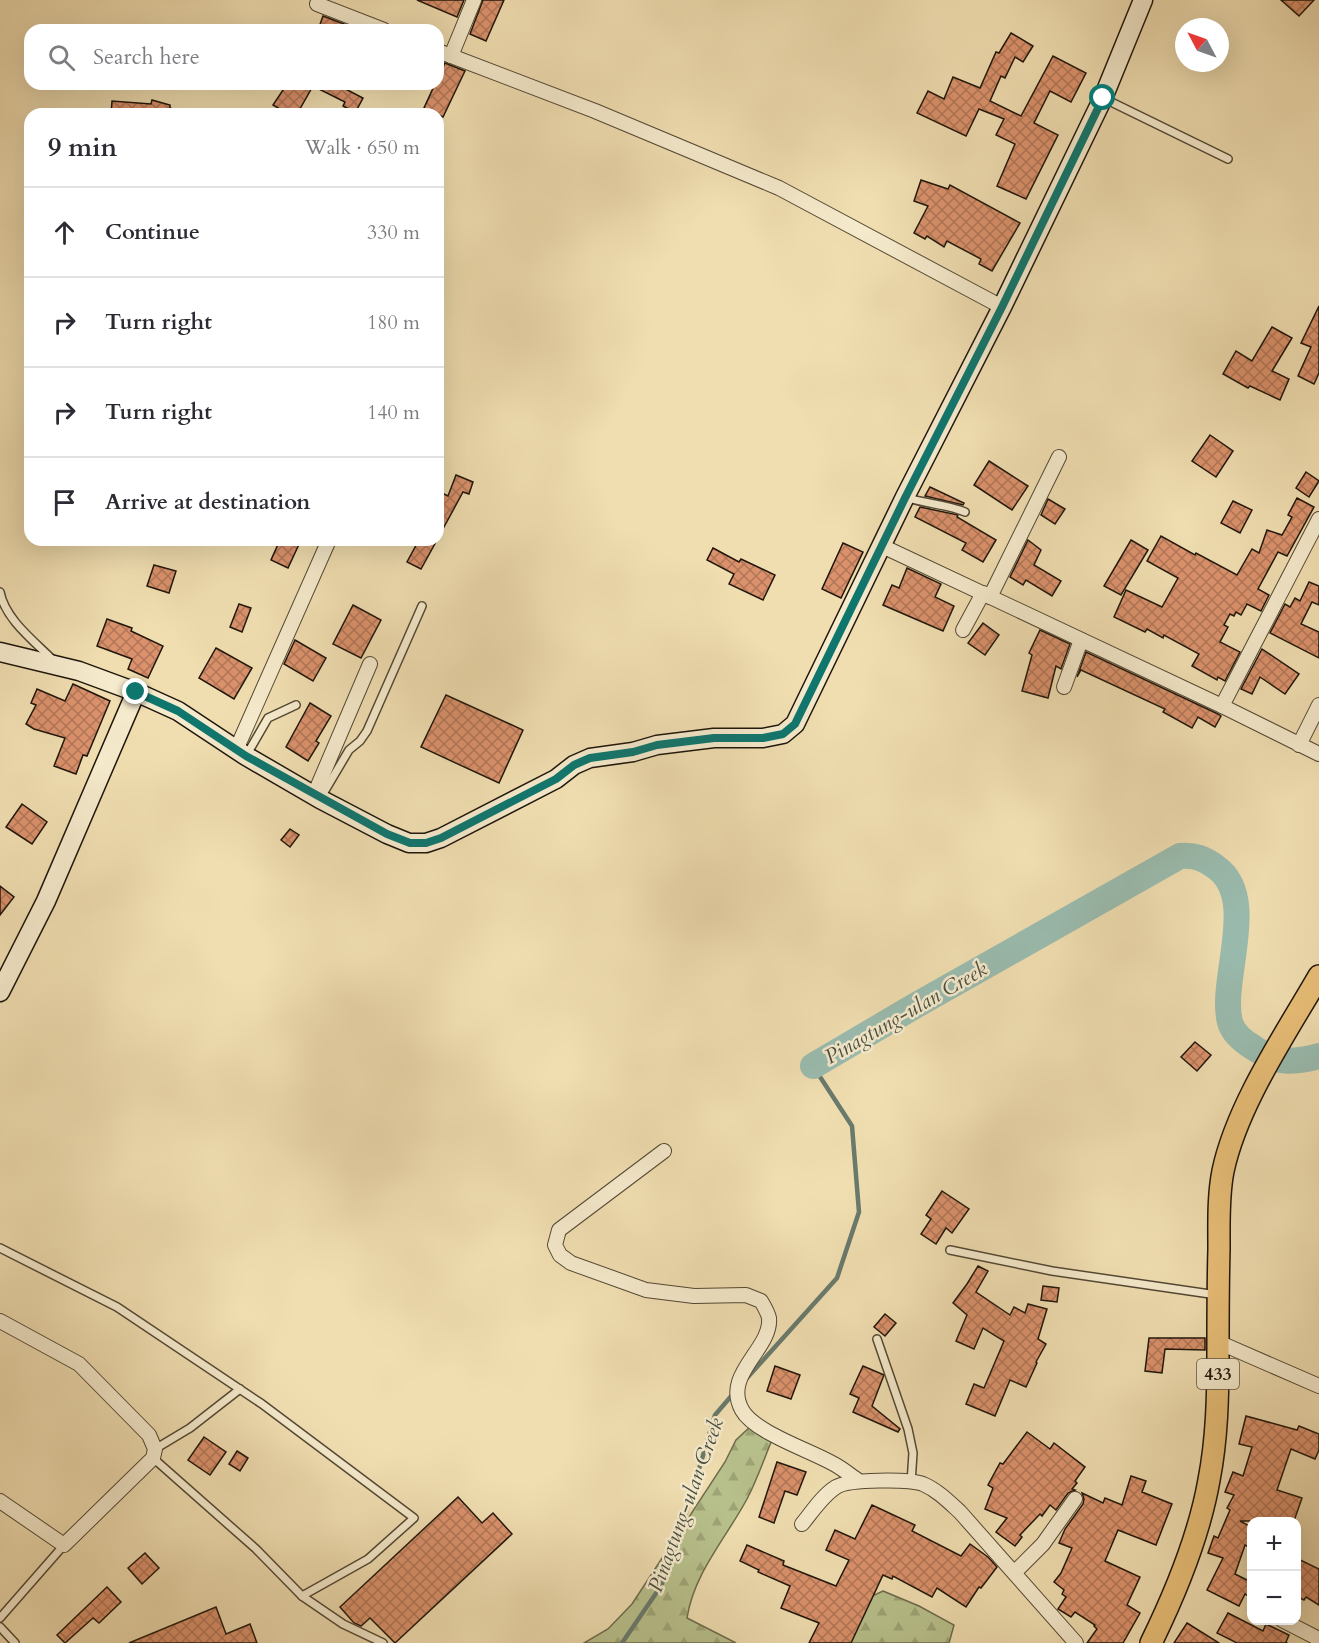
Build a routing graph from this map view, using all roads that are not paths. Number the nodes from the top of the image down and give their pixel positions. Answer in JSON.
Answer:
{"nodes":[{"id":1,"x":474,"y":0,"type":"edge"},
{"id":2,"x":1143,"y":0,"type":"edge"},
{"id":3,"x":317,"y":4,"type":"dead end"},
{"id":4,"x":369,"y":24,"type":"edge"},
{"id":5,"x":445,"y":53,"type":"edge"},
{"id":6,"x":1103,"y":98,"type":"junction"},
{"id":7,"x":1228,"y":159,"type":"dead end"},
{"id":8,"x":1002,"y":307,"type":"junction"},
{"id":9,"x":1059,"y":458,"type":"dead end"},
{"id":10,"x":905,"y":498,"type":"junction"},
{"id":11,"x":965,"y":512,"type":"dead end"},
{"id":12,"x":1319,"y":519,"type":"edge"},
{"id":13,"x":327,"y":546,"type":"edge"},
{"id":14,"x":882,"y":546,"type":"junction"},
{"id":15,"x":0,"y":592,"type":"edge"},
{"id":16,"x":986,"y":595,"type":"junction"},
{"id":17,"x":422,"y":606,"type":"dead end"},
{"id":18,"x":963,"y":630,"type":"dead end"},
{"id":19,"x":1081,"y":639,"type":"junction"},
{"id":20,"x":0,"y":652,"type":"edge"},
{"id":21,"x":370,"y":664,"type":"dead end"},
{"id":22,"x":59,"y":666,"type":"junction"},
{"id":23,"x":1064,"y":687,"type":"dead end"},
{"id":24,"x":136,"y":692,"type":"junction"},
{"id":25,"x":296,"y":705,"type":"dead end"},
{"id":26,"x":1319,"y":705,"type":"edge"},
{"id":27,"x":1222,"y":706,"type":"junction"},
{"id":28,"x":1299,"y":745,"type":"junction"},
{"id":29,"x":241,"y":753,"type":"junction"},
{"id":30,"x":1319,"y":754,"type":"edge"},
{"id":31,"x":317,"y":797,"type":"junction"},
{"id":32,"x":1319,"y":976,"type":"edge"},
{"id":33,"x":0,"y":992,"type":"edge"},
{"id":34,"x":664,"y":1151,"type":"dead end"},
{"id":35,"x":0,"y":1248,"type":"edge"},
{"id":36,"x":950,"y":1250,"type":"dead end"},
{"id":37,"x":1218,"y":1295,"type":"junction"},
{"id":38,"x":0,"y":1321,"type":"edge"},
{"id":39,"x":877,"y":1339,"type":"dead end"},
{"id":40,"x":1218,"y":1342,"type":"junction"},
{"id":41,"x":1319,"y":1386,"type":"edge"},
{"id":42,"x":240,"y":1389,"type":"junction"},
{"id":43,"x":154,"y":1454,"type":"junction"},
{"id":44,"x":859,"y":1481,"type":"junction"},
{"id":45,"x":911,"y":1483,"type":"junction"},
{"id":46,"x":1076,"y":1499,"type":"dead end"},
{"id":47,"x":0,"y":1501,"type":"edge"},
{"id":48,"x":802,"y":1524,"type":"dead end"},
{"id":49,"x":64,"y":1545,"type":"junction"},
{"id":50,"x":1015,"y":1572,"type":"junction"},
{"id":51,"x":302,"y":1596,"type":"junction"},
{"id":52,"x":0,"y":1618,"type":"edge"},
{"id":53,"x":1292,"y":1625,"type":"edge"},
{"id":54,"x":0,"y":1627,"type":"edge"},
{"id":55,"x":1319,"y":1639,"type":"edge"},
{"id":56,"x":15,"y":1643,"type":"edge"},
{"id":57,"x":382,"y":1643,"type":"edge"},
{"id":58,"x":1076,"y":1643,"type":"edge"},
{"id":59,"x":1151,"y":1643,"type":"edge"}],
"edges":[{"from":1,"to":5,"type":"street"},
{"from":2,"to":6,"type":"street"},
{"from":3,"to":4,"type":"street"},
{"from":5,"to":8,"type":"street"},
{"from":6,"to":7,"type":"lane"},
{"from":6,"to":8,"type":"street"},
{"from":8,"to":10,"type":"street"},
{"from":9,"to":16,"type":"street"},
{"from":10,"to":11,"type":"lane"},
{"from":10,"to":14,"type":"street"},
{"from":12,"to":27,"type":"street"},
{"from":13,"to":29,"type":"street"},
{"from":14,"to":16,"type":"street"},
{"from":14,"to":31,"type":"street"},
{"from":15,"to":22,"type":"lane"},
{"from":16,"to":18,"type":"street"},
{"from":16,"to":19,"type":"street"},
{"from":17,"to":31,"type":"lane"},
{"from":19,"to":23,"type":"street"},
{"from":19,"to":27,"type":"street"},
{"from":20,"to":22,"type":"street"},
{"from":21,"to":31,"type":"street"},
{"from":22,"to":24,"type":"street"},
{"from":24,"to":29,"type":"street"},
{"from":24,"to":33,"type":"street"},
{"from":25,"to":29,"type":"lane"},
{"from":26,"to":28,"type":"street"},
{"from":27,"to":28,"type":"street"},
{"from":28,"to":30,"type":"street"},
{"from":29,"to":31,"type":"street"},
{"from":32,"to":37,"type":"main road","number":"433"},
{"from":34,"to":44,"type":"street"},
{"from":35,"to":42,"type":"lane"},
{"from":36,"to":37,"type":"lane"},
{"from":37,"to":40,"type":"main road","number":"433"},
{"from":38,"to":43,"type":"street"},
{"from":39,"to":45,"type":"lane"},
{"from":40,"to":41,"type":"street"},
{"from":40,"to":59,"type":"main road","number":"433"},
{"from":42,"to":43,"type":"lane"},
{"from":42,"to":51,"type":"lane"},
{"from":43,"to":49,"type":"street"},
{"from":43,"to":51,"type":"lane"},
{"from":44,"to":45,"type":"street"},
{"from":44,"to":48,"type":"street"},
{"from":45,"to":50,"type":"street"},
{"from":46,"to":50,"type":"street"},
{"from":47,"to":49,"type":"street"},
{"from":49,"to":52,"type":"lane"},
{"from":50,"to":58,"type":"street"},
{"from":51,"to":57,"type":"lane"},
{"from":53,"to":55,"type":"street"},
{"from":54,"to":56,"type":"lane"}]}
